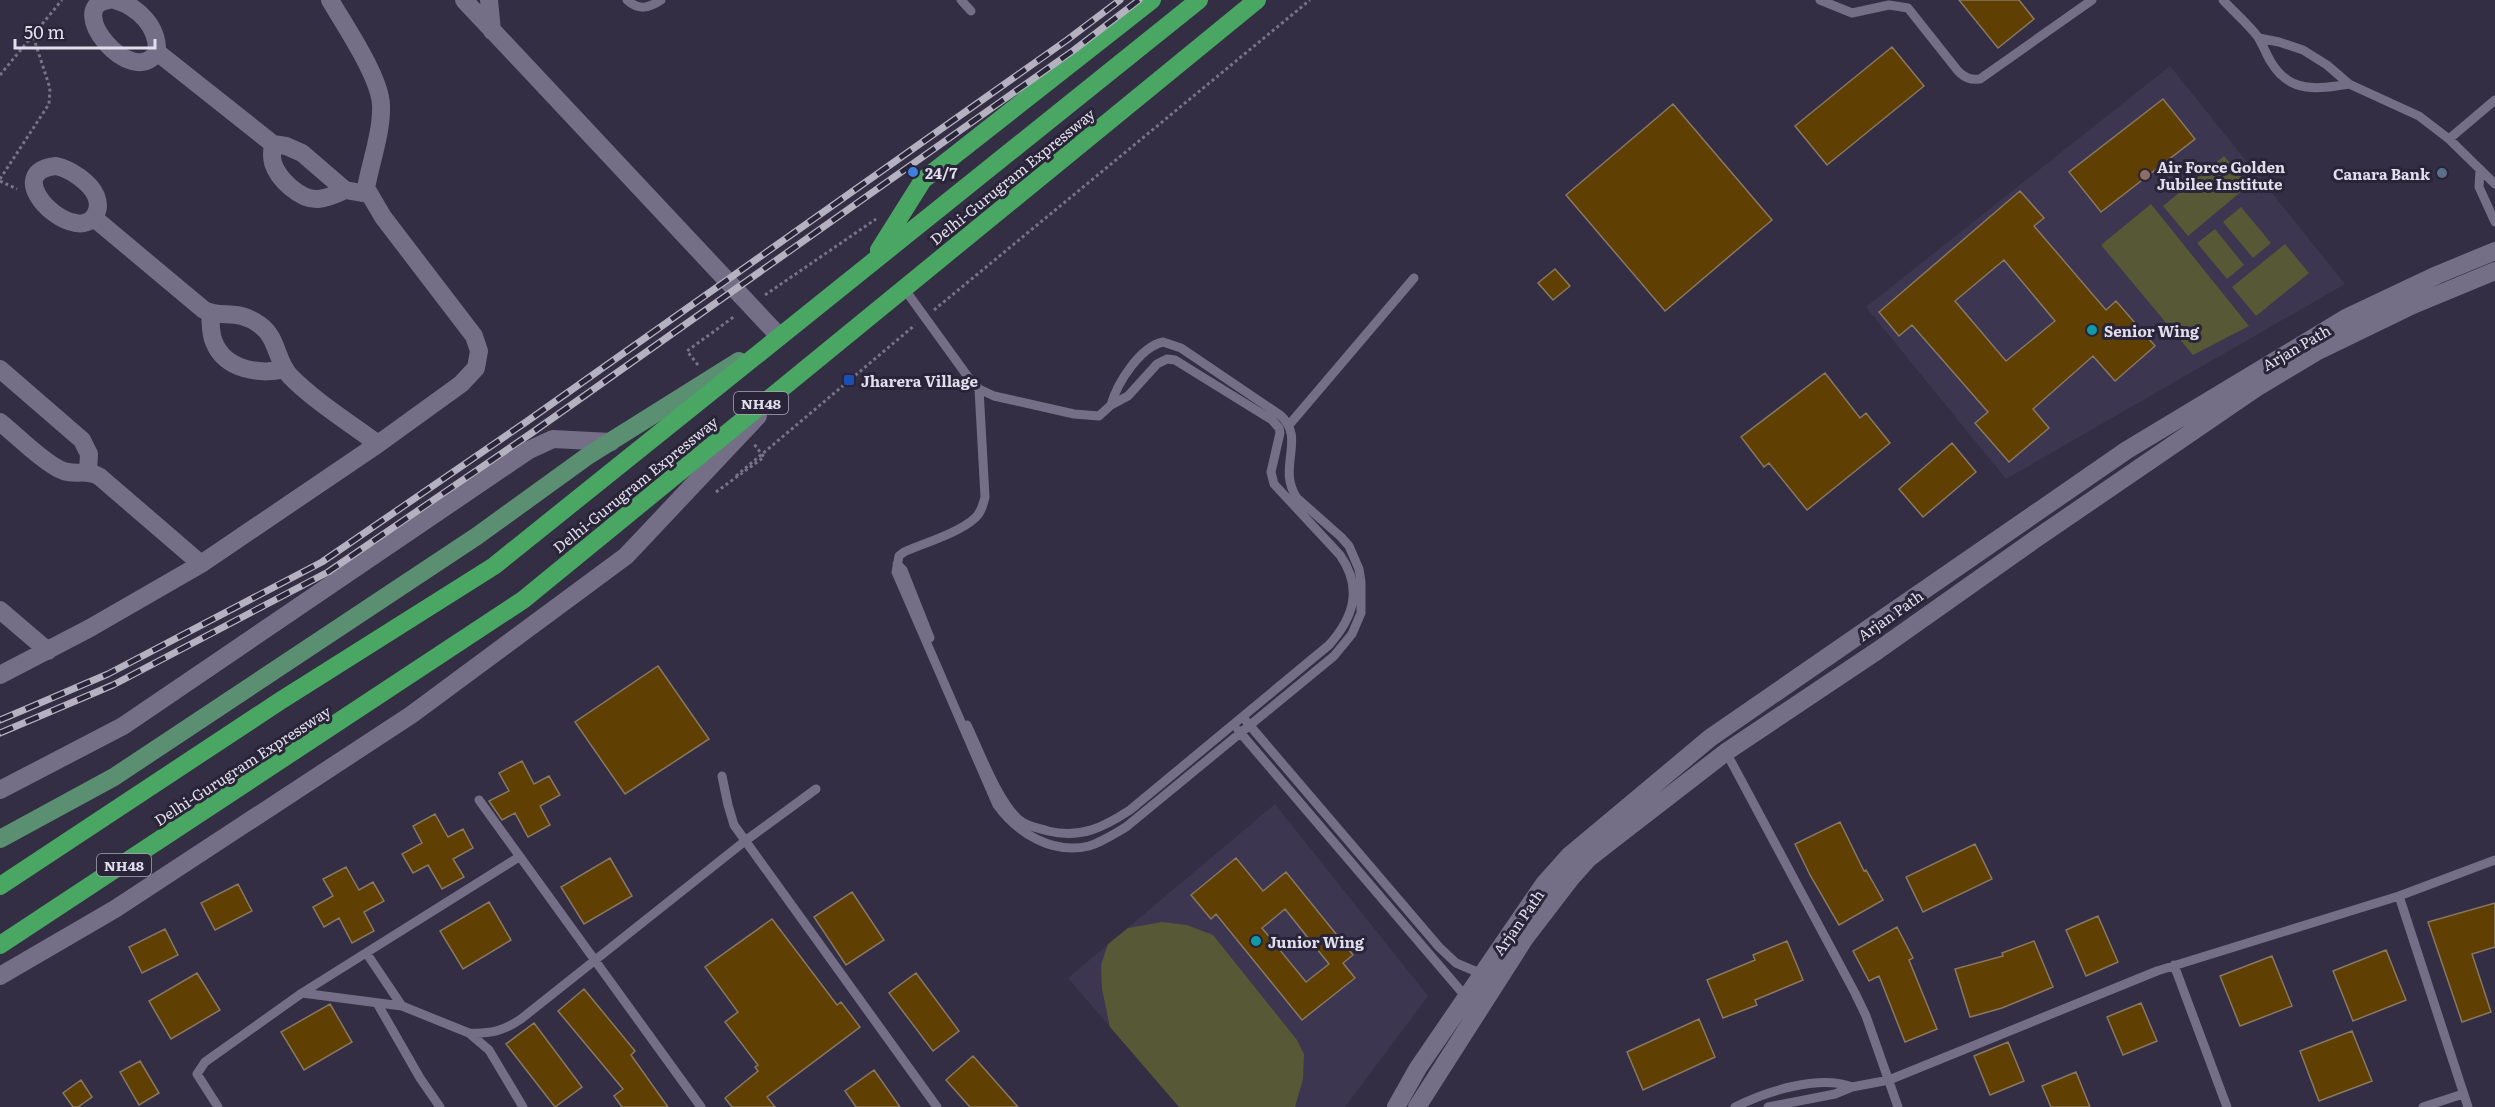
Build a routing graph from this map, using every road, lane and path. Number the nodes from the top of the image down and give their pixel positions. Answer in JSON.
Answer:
{"nodes":[{"id":1,"x":62,"y":0,"type":"edge"},
{"id":2,"x":110,"y":0,"type":"edge"},
{"id":3,"x":116,"y":0,"type":"edge"},
{"id":4,"x":330,"y":0,"type":"edge"},
{"id":5,"x":464,"y":0,"type":"edge"},
{"id":6,"x":489,"y":0,"type":"edge"},
{"id":7,"x":627,"y":0,"type":"edge"},
{"id":8,"x":661,"y":0,"type":"edge"},
{"id":9,"x":961,"y":0,"type":"edge"},
{"id":10,"x":1152,"y":0,"type":"edge"},
{"id":11,"x":1199,"y":0,"type":"edge"},
{"id":12,"x":1257,"y":0,"type":"edge"},
{"id":13,"x":1310,"y":0,"type":"edge"},
{"id":14,"x":1820,"y":0,"type":"edge"},
{"id":15,"x":2092,"y":0,"type":"edge"},
{"id":16,"x":2223,"y":0,"type":"edge"},
{"id":17,"x":971,"y":12,"type":"dead end"},
{"id":18,"x":492,"y":31,"type":"junction"},
{"id":19,"x":33,"y":36,"type":"junction"},
{"id":20,"x":2259,"y":38,"type":"junction"},
{"id":21,"x":157,"y":52,"type":"junction"},
{"id":22,"x":0,"y":75,"type":"edge"},
{"id":23,"x":2349,"y":84,"type":"junction"},
{"id":24,"x":2495,"y":100,"type":"edge"},
{"id":25,"x":2449,"y":139,"type":"junction"},
{"id":26,"x":273,"y":144,"type":"junction"},
{"id":27,"x":2480,"y":169,"type":"junction"},
{"id":28,"x":0,"y":179,"type":"edge"},
{"id":29,"x":2495,"y":184,"type":"edge"},
{"id":30,"x":345,"y":190,"type":"junction"},
{"id":31,"x":368,"y":194,"type":"junction"},
{"id":32,"x":94,"y":218,"type":"dead end"},
{"id":33,"x":2495,"y":222,"type":"edge"},
{"id":34,"x":2495,"y":251,"type":"edge"},
{"id":35,"x":872,"y":262,"type":"junction"},
{"id":36,"x":2495,"y":271,"type":"edge"},
{"id":37,"x":1414,"y":278,"type":"dead end"},
{"id":38,"x":903,"y":287,"type":"junction"},
{"id":39,"x":210,"y":313,"type":"junction"},
{"id":40,"x":925,"y":317,"type":"junction"},
{"id":41,"x":724,"y":325,"type":"dead end"},
{"id":42,"x":779,"y":336,"type":"junction"},
{"id":43,"x":687,"y":351,"type":"dead end"},
{"id":44,"x":0,"y":369,"type":"edge"},
{"id":45,"x":285,"y":369,"type":"junction"},
{"id":46,"x":798,"y":373,"type":"junction"},
{"id":47,"x":979,"y":389,"type":"junction"},
{"id":48,"x":1111,"y":405,"type":"junction"},
{"id":49,"x":0,"y":422,"type":"edge"},
{"id":50,"x":1289,"y":425,"type":"junction"},
{"id":51,"x":610,"y":442,"type":"junction"},
{"id":52,"x":378,"y":444,"type":"junction"},
{"id":53,"x":764,"y":457,"type":"dead end"},
{"id":54,"x":88,"y":471,"type":"junction"},
{"id":55,"x":201,"y":564,"type":"junction"},
{"id":56,"x":897,"y":564,"type":"junction"},
{"id":57,"x":0,"y":610,"type":"edge"},
{"id":58,"x":48,"y":651,"type":"junction"},
{"id":59,"x":0,"y":675,"type":"edge"},
{"id":60,"x":1242,"y":717,"type":"junction"},
{"id":61,"x":1234,"y":724,"type":"junction"},
{"id":62,"x":1249,"y":725,"type":"junction"},
{"id":63,"x":1240,"y":732,"type":"junction"},
{"id":64,"x":1726,"y":752,"type":"junction"},
{"id":65,"x":722,"y":776,"type":"dead end"},
{"id":66,"x":816,"y":789,"type":"dead end"},
{"id":67,"x":0,"y":790,"type":"edge"},
{"id":68,"x":479,"y":800,"type":"dead end"},
{"id":69,"x":0,"y":839,"type":"edge"},
{"id":70,"x":745,"y":841,"type":"junction"},
{"id":71,"x":519,"y":857,"type":"junction"},
{"id":72,"x":2495,"y":860,"type":"edge"},
{"id":73,"x":0,"y":886,"type":"edge"},
{"id":74,"x":2399,"y":896,"type":"junction"},
{"id":75,"x":0,"y":945,"type":"edge"},
{"id":76,"x":367,"y":954,"type":"junction"},
{"id":77,"x":594,"y":960,"type":"junction"},
{"id":78,"x":2174,"y":965,"type":"junction"},
{"id":79,"x":1482,"y":974,"type":"junction"},
{"id":80,"x":0,"y":976,"type":"edge"},
{"id":81,"x":302,"y":993,"type":"junction"},
{"id":82,"x":1466,"y":997,"type":"junction"},
{"id":83,"x":377,"y":1003,"type":"junction"},
{"id":84,"x":402,"y":1006,"type":"junction"},
{"id":85,"x":470,"y":1033,"type":"junction"},
{"id":86,"x":1889,"y":1080,"type":"junction"},
{"id":87,"x":1852,"y":1087,"type":"junction"},
{"id":88,"x":2463,"y":1094,"type":"junction"},
{"id":89,"x":2223,"y":1106,"type":"edge"},
{"id":90,"x":218,"y":1107,"type":"edge"},
{"id":91,"x":440,"y":1107,"type":"edge"},
{"id":92,"x":523,"y":1107,"type":"edge"},
{"id":93,"x":701,"y":1107,"type":"edge"},
{"id":94,"x":938,"y":1107,"type":"edge"},
{"id":95,"x":1396,"y":1107,"type":"edge"},
{"id":96,"x":1417,"y":1107,"type":"edge"},
{"id":97,"x":1735,"y":1107,"type":"edge"},
{"id":98,"x":1768,"y":1107,"type":"edge"},
{"id":99,"x":1898,"y":1107,"type":"edge"},
{"id":100,"x":2423,"y":1107,"type":"edge"},
{"id":101,"x":2468,"y":1107,"type":"edge"}],
"edges":[{"from":1,"to":19,"type":"path"},
{"from":2,"to":21,"type":"main road"},
{"from":3,"to":21,"type":"main road"},
{"from":4,"to":31,"type":"main road"},
{"from":5,"to":18,"type":"main road"},
{"from":6,"to":18,"type":"main road"},
{"from":7,"to":8,"type":"lane"},
{"from":9,"to":17,"type":"lane"},
{"from":10,"to":35,"type":"highway"},
{"from":11,"to":35,"type":"highway","name":"Delhi-Gurugram Expressway","number":"NH48"},
{"from":12,"to":38,"type":"highway","name":"Delhi-Gurugram Expressway","number":"NH48"},
{"from":13,"to":40,"type":"path"},
{"from":14,"to":15,"type":"lane"},
{"from":16,"to":20,"type":"lane"},
{"from":18,"to":42,"type":"main road"},
{"from":19,"to":22,"type":"path"},
{"from":19,"to":28,"type":"path"},
{"from":20,"to":23,"type":"lane"},
{"from":20,"to":23,"type":"lane"},
{"from":21,"to":26,"type":"main road"},
{"from":23,"to":25,"type":"lane"},
{"from":24,"to":25,"type":"lane"},
{"from":25,"to":27,"type":"lane"},
{"from":26,"to":30,"type":"main road"},
{"from":26,"to":30,"type":"main road"},
{"from":27,"to":29,"type":"lane"},
{"from":27,"to":33,"type":"lane"},
{"from":30,"to":31,"type":"main road"},
{"from":31,"to":52,"type":"main road"},
{"from":32,"to":39,"type":"main road"},
{"from":34,"to":79,"type":"main road","name":"Arjan Path"},
{"from":35,"to":42,"type":"highway","name":"Delhi-Gurugram Expressway","number":"NH48"},
{"from":36,"to":64,"type":"main road","name":"Arjan Path"},
{"from":37,"to":50,"type":"lane"},
{"from":38,"to":40,"type":"lane"},
{"from":38,"to":46,"type":"highway","name":"Delhi-Gurugram Expressway","number":"NH48"},
{"from":39,"to":45,"type":"main road"},
{"from":39,"to":45,"type":"main road"},
{"from":40,"to":47,"type":"lane"},
{"from":40,"to":53,"type":"path"},
{"from":41,"to":43,"type":"path"},
{"from":42,"to":51,"type":"main road"},
{"from":42,"to":73,"type":"highway","name":"Delhi-Gurugram Expressway","number":"NH48"},
{"from":44,"to":54,"type":"main road"},
{"from":45,"to":52,"type":"main road"},
{"from":46,"to":75,"type":"highway","name":"Delhi-Gurugram Expressway","number":"NH48"},
{"from":46,"to":80,"type":"main road"},
{"from":47,"to":48,"type":"lane"},
{"from":47,"to":56,"type":"lane"},
{"from":48,"to":50,"type":"lane"},
{"from":48,"to":60,"type":"lane"},
{"from":49,"to":54,"type":"main road"},
{"from":50,"to":62,"type":"lane"},
{"from":51,"to":67,"type":"main road"},
{"from":51,"to":69,"type":"main road"},
{"from":52,"to":55,"type":"main road"},
{"from":54,"to":55,"type":"main road"},
{"from":55,"to":58,"type":"main road"},
{"from":56,"to":61,"type":"lane"},
{"from":56,"to":63,"type":"lane"},
{"from":57,"to":58,"type":"main road"},
{"from":58,"to":59,"type":"main road"},
{"from":60,"to":61,"type":"lane"},
{"from":60,"to":62,"type":"lane"},
{"from":61,"to":63,"type":"lane"},
{"from":62,"to":63,"type":"lane"},
{"from":62,"to":79,"type":"lane"},
{"from":63,"to":82,"type":"lane"},
{"from":64,"to":86,"type":"lane"},
{"from":64,"to":96,"type":"main road","name":"Arjan Path"},
{"from":65,"to":70,"type":"lane"},
{"from":66,"to":70,"type":"lane"},
{"from":68,"to":71,"type":"lane"},
{"from":70,"to":77,"type":"lane"},
{"from":70,"to":94,"type":"lane"},
{"from":71,"to":76,"type":"lane"},
{"from":71,"to":77,"type":"lane"},
{"from":72,"to":74,"type":"lane"},
{"from":74,"to":78,"type":"lane"},
{"from":74,"to":88,"type":"lane"},
{"from":76,"to":81,"type":"lane"},
{"from":76,"to":84,"type":"lane"},
{"from":77,"to":85,"type":"lane"},
{"from":77,"to":93,"type":"lane"},
{"from":78,"to":86,"type":"lane"},
{"from":78,"to":89,"type":"lane"},
{"from":79,"to":82,"type":"main road","name":"Arjan Path"},
{"from":81,"to":83,"type":"lane"},
{"from":81,"to":90,"type":"lane"},
{"from":82,"to":95,"type":"main road","name":"Arjan Path"},
{"from":83,"to":84,"type":"lane"},
{"from":83,"to":91,"type":"lane"},
{"from":84,"to":85,"type":"lane"},
{"from":85,"to":92,"type":"lane"},
{"from":86,"to":87,"type":"lane"},
{"from":86,"to":99,"type":"lane"},
{"from":87,"to":97,"type":"lane"},
{"from":87,"to":98,"type":"lane"},
{"from":88,"to":100,"type":"lane"},
{"from":88,"to":101,"type":"lane"}]}
